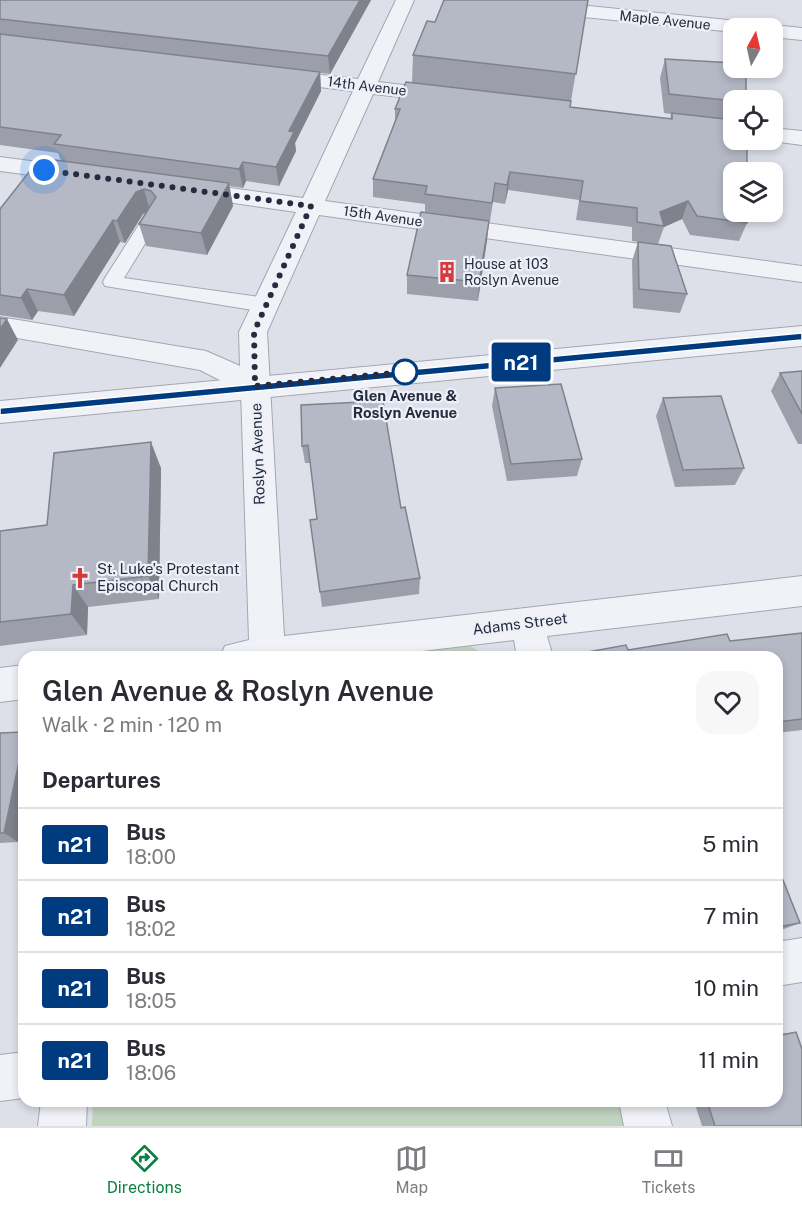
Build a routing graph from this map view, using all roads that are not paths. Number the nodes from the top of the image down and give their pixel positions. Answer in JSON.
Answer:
{"nodes":[{"id":1,"x":405,"y":0,"type":"edge"},
{"id":2,"x":474,"y":0,"type":"edge"},
{"id":3,"x":723,"y":25,"type":"edge"},
{"id":4,"x":783,"y":32,"type":"edge"},
{"id":5,"x":802,"y":34,"type":"edge"},
{"id":6,"x":261,"y":74,"type":"edge"},
{"id":7,"x":365,"y":86,"type":"junction"},
{"id":8,"x":460,"y":98,"type":"edge"},
{"id":9,"x":783,"y":136,"type":"edge"},
{"id":10,"x":802,"y":138,"type":"edge"},
{"id":11,"x":0,"y":164,"type":"edge"},
{"id":12,"x":104,"y":178,"type":"edge"},
{"id":13,"x":161,"y":185,"type":"edge"},
{"id":14,"x":311,"y":206,"type":"junction"},
{"id":15,"x":151,"y":219,"type":"edge"},
{"id":16,"x":802,"y":274,"type":"edge"},
{"id":17,"x":266,"y":305,"type":"junction"},
{"id":18,"x":0,"y":326,"type":"edge"},
{"id":19,"x":802,"y":336,"type":"edge"},
{"id":20,"x":255,"y":386,"type":"junction"},
{"id":21,"x":0,"y":412,"type":"edge"},
{"id":22,"x":802,"y":591,"type":"edge"},
{"id":23,"x":527,"y":623,"type":"junction"},
{"id":24,"x":252,"y":651,"type":"edge"},
{"id":25,"x":286,"y":651,"type":"edge"},
{"id":26,"x":534,"y":651,"type":"edge"},
{"id":27,"x":18,"y":683,"type":"edge"},
{"id":28,"x":0,"y":685,"type":"edge"},
{"id":29,"x":802,"y":960,"type":"edge"},
{"id":30,"x":783,"y":963,"type":"edge"},
{"id":31,"x":18,"y":1076,"type":"edge"},
{"id":32,"x":0,"y":1078,"type":"edge"},
{"id":33,"x":64,"y":1107,"type":"edge"},
{"id":34,"x":643,"y":1107,"type":"edge"},
{"id":35,"x":62,"y":1126,"type":"edge"},
{"id":36,"x":648,"y":1126,"type":"edge"}],
"edges":[{"from":1,"to":7,"type":"street","name":"Roslyn Avenue"},
{"from":2,"to":3,"type":"street","name":"Maple Avenue"},
{"from":4,"to":5,"type":"street"},
{"from":6,"to":7,"type":"street","name":"14th Avenue"},
{"from":7,"to":8,"type":"street","name":"14th Avenue"},
{"from":7,"to":14,"type":"street","name":"Roslyn Avenue"},
{"from":9,"to":10,"type":"street"},
{"from":11,"to":12,"type":"street"},
{"from":13,"to":14,"type":"street","name":"15th Avenue"},
{"from":14,"to":16,"type":"street","name":"15th Avenue"},
{"from":14,"to":17,"type":"street","name":"Roslyn Avenue"},
{"from":15,"to":17,"type":"lane"},
{"from":17,"to":20,"type":"street","name":"Roslyn Avenue"},
{"from":18,"to":20,"type":"street"},
{"from":19,"to":20,"type":"street"},
{"from":20,"to":21,"type":"street"},
{"from":20,"to":24,"type":"street","name":"Roslyn Avenue"},
{"from":22,"to":23,"type":"street","name":"Adams Street"},
{"from":23,"to":25,"type":"street","name":"Adams Street"},
{"from":23,"to":26,"type":"street"},
{"from":27,"to":28,"type":"street"},
{"from":29,"to":30,"type":"street"},
{"from":31,"to":32,"type":"street"},
{"from":33,"to":35,"type":"street"},
{"from":34,"to":36,"type":"street"}]}
